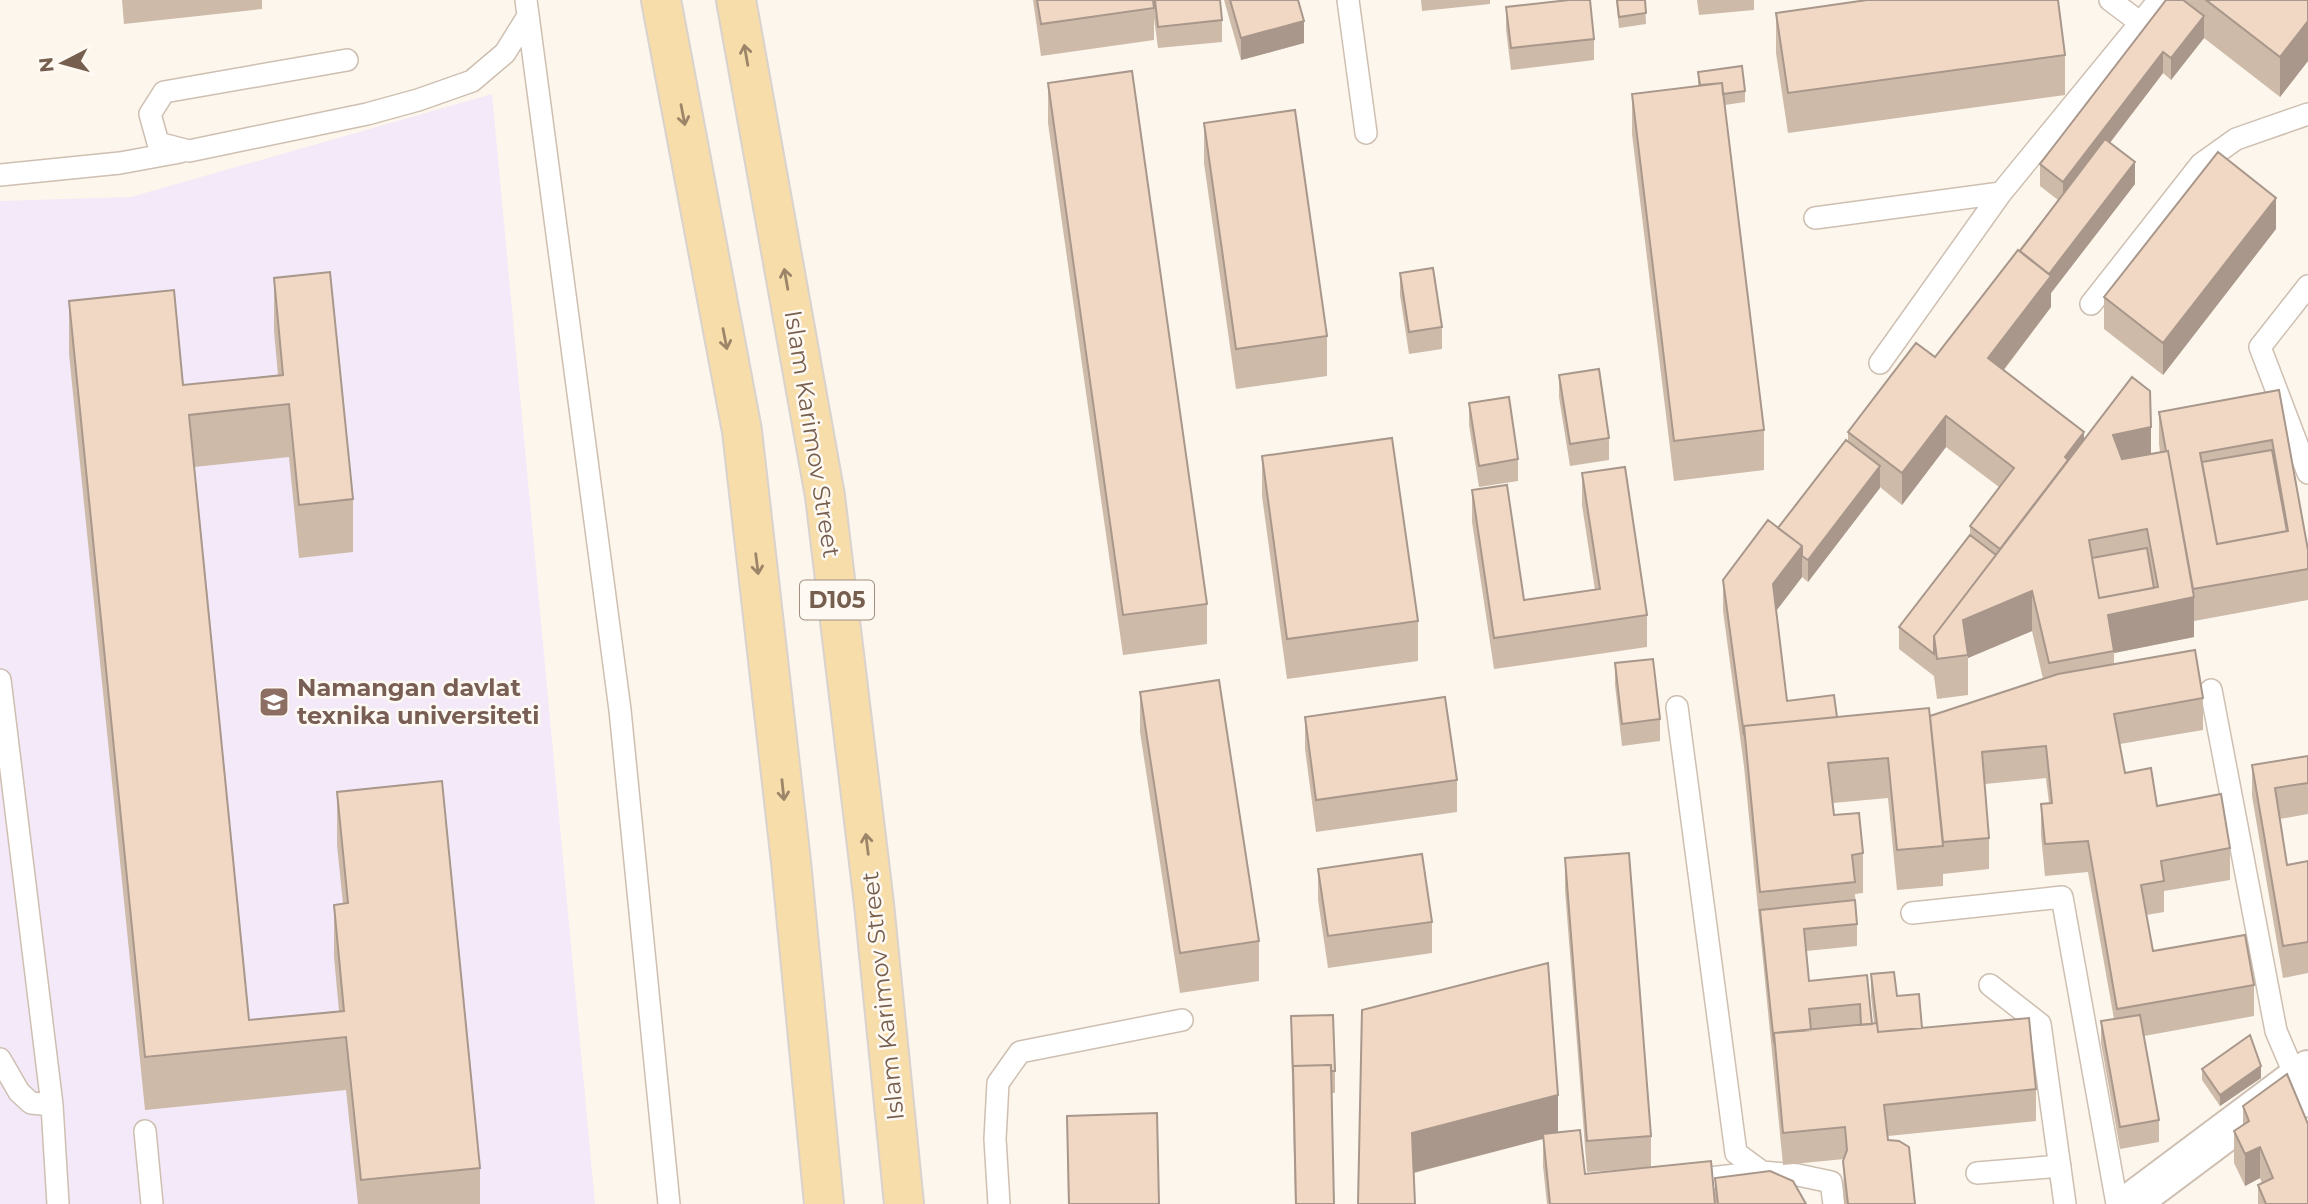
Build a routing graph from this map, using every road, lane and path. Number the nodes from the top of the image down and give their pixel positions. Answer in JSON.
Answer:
{"nodes":[{"id":1,"x":661,"y":0,"type":"edge"},
{"id":2,"x":736,"y":0,"type":"edge"},
{"id":3,"x":1348,"y":0,"type":"edge"},
{"id":4,"x":2110,"y":0,"type":"edge"},
{"id":5,"x":2159,"y":0,"type":"edge"},
{"id":6,"x":527,"y":8,"type":"edge"},
{"id":7,"x":2141,"y":24,"type":"junction"},
{"id":8,"x":347,"y":60,"type":"dead end"},
{"id":9,"x":2308,"y":114,"type":"edge"},
{"id":10,"x":1366,"y":133,"type":"dead end"},
{"id":11,"x":189,"y":151,"type":"junction"},
{"id":12,"x":0,"y":174,"type":"edge"},
{"id":13,"x":2001,"y":193,"type":"junction"},
{"id":14,"x":1815,"y":218,"type":"dead end"},
{"id":15,"x":2308,"y":286,"type":"edge"},
{"id":16,"x":2091,"y":304,"type":"dead end"},
{"id":17,"x":1880,"y":363,"type":"dead end"},
{"id":18,"x":2308,"y":473,"type":"edge"},
{"id":19,"x":0,"y":682,"type":"edge"},
{"id":20,"x":2211,"y":690,"type":"dead end"},
{"id":21,"x":1677,"y":707,"type":"dead end"},
{"id":22,"x":1912,"y":913,"type":"dead end"},
{"id":23,"x":1990,"y":985,"type":"dead end"},
{"id":24,"x":1182,"y":1020,"type":"dead end"},
{"id":25,"x":0,"y":1059,"type":"edge"},
{"id":26,"x":2304,"y":1085,"type":"edge"},
{"id":27,"x":52,"y":1105,"type":"junction"},
{"id":28,"x":145,"y":1131,"type":"dead end"},
{"id":29,"x":2060,"y":1166,"type":"junction"},
{"id":30,"x":1762,"y":1172,"type":"junction"},
{"id":31,"x":1977,"y":1173,"type":"dead end"},
{"id":32,"x":1658,"y":1184,"type":"edge"},
{"id":33,"x":2145,"y":1198,"type":"edge"},
{"id":34,"x":58,"y":1204,"type":"edge"},
{"id":35,"x":152,"y":1204,"type":"edge"},
{"id":36,"x":669,"y":1204,"type":"edge"},
{"id":37,"x":824,"y":1204,"type":"edge"},
{"id":38,"x":904,"y":1204,"type":"edge"},
{"id":39,"x":999,"y":1204,"type":"edge"},
{"id":40,"x":1834,"y":1204,"type":"edge"},
{"id":41,"x":2066,"y":1204,"type":"edge"},
{"id":42,"x":2117,"y":1204,"type":"edge"}],
"edges":[{"from":1,"to":37,"type":"main road","number":"D105","one_way":true},
{"from":38,"to":2,"type":"main road","name":"Islam Karimov Street","number":"D105","one_way":true},
{"from":3,"to":10,"type":"lane"},
{"from":4,"to":7,"type":"lane"},
{"from":5,"to":7,"type":"lane"},
{"from":6,"to":11,"type":"lane"},
{"from":6,"to":36,"type":"lane"},
{"from":7,"to":13,"type":"lane"},
{"from":8,"to":11,"type":"lane"},
{"from":9,"to":16,"type":"lane"},
{"from":11,"to":12,"type":"lane"},
{"from":13,"to":14,"type":"lane"},
{"from":13,"to":17,"type":"lane"},
{"from":15,"to":18,"type":"lane"},
{"from":19,"to":27,"type":"lane"},
{"from":20,"to":26,"type":"lane"},
{"from":21,"to":30,"type":"lane"},
{"from":22,"to":42,"type":"lane"},
{"from":23,"to":29,"type":"lane"},
{"from":24,"to":39,"type":"lane"},
{"from":25,"to":27,"type":"lane"},
{"from":26,"to":33,"type":"street"},
{"from":27,"to":34,"type":"lane"},
{"from":28,"to":35,"type":"lane"},
{"from":29,"to":31,"type":"lane"},
{"from":29,"to":41,"type":"lane"},
{"from":30,"to":32,"type":"lane"},
{"from":30,"to":40,"type":"lane"}]}
